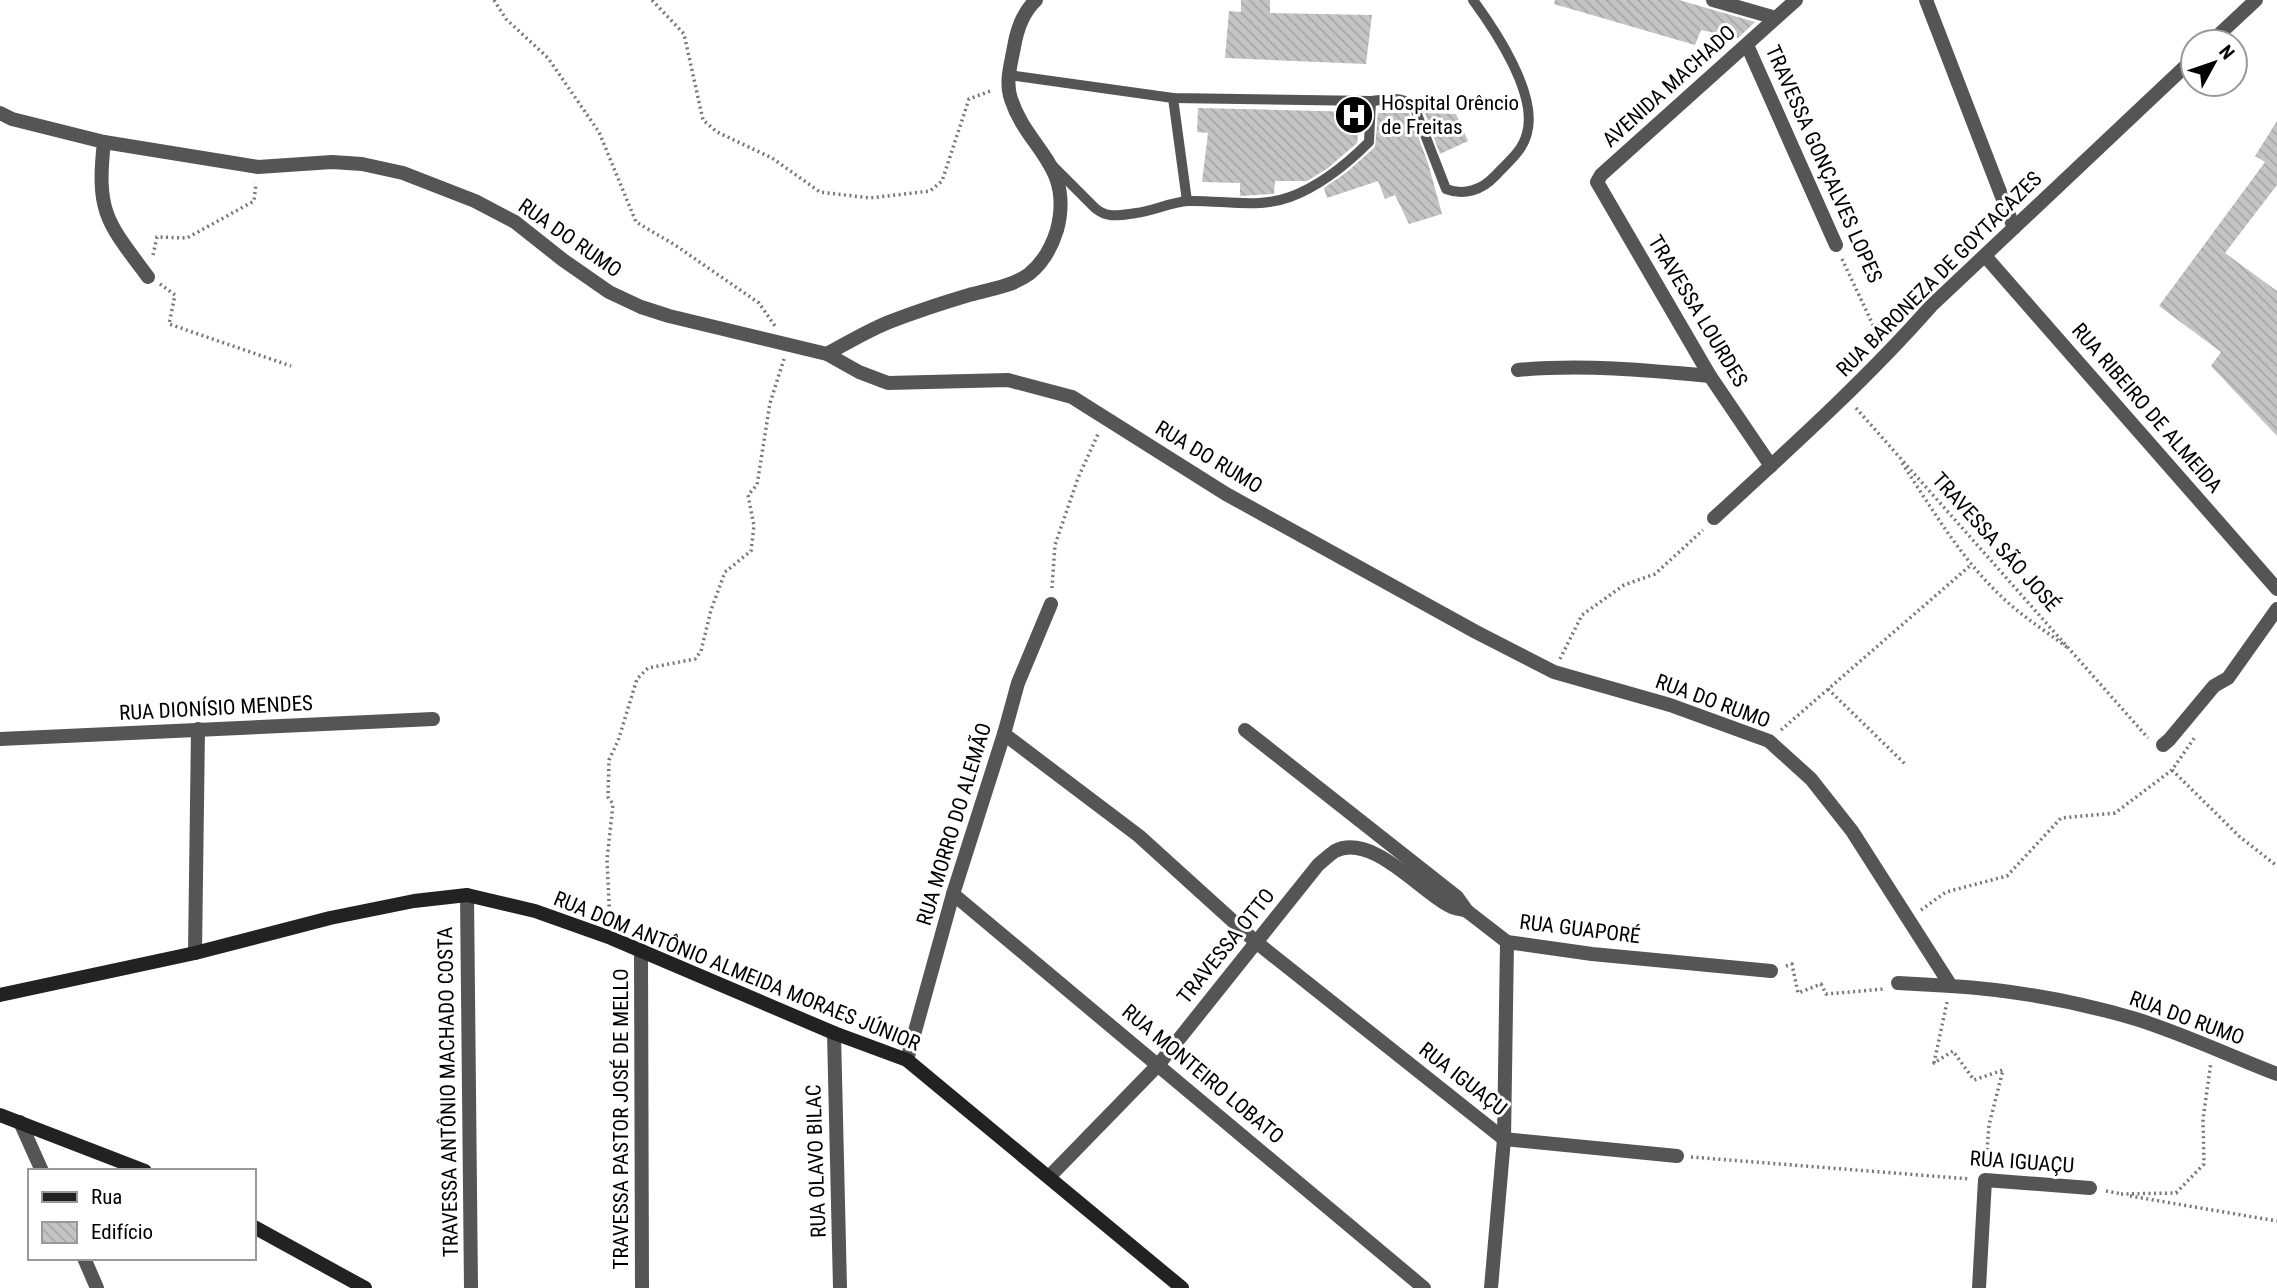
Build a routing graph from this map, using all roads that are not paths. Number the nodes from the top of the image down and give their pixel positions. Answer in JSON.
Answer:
{"nodes":[{"id":1,"x":1037,"y":0,"type":"edge"},
{"id":2,"x":1473,"y":0,"type":"edge"},
{"id":3,"x":1713,"y":0,"type":"edge"},
{"id":4,"x":1796,"y":0,"type":"edge"},
{"id":5,"x":1926,"y":0,"type":"edge"},
{"id":6,"x":2256,"y":0,"type":"edge"},
{"id":7,"x":1776,"y":18,"type":"junction"},
{"id":8,"x":2226,"y":28,"type":"edge"},
{"id":9,"x":1747,"y":45,"type":"junction"},
{"id":10,"x":2179,"y":72,"type":"edge"},
{"id":11,"x":1009,"y":80,"type":"junction"},
{"id":12,"x":1173,"y":98,"type":"junction"},
{"id":13,"x":1371,"y":101,"type":"junction"},
{"id":14,"x":0,"y":113,"type":"edge"},
{"id":15,"x":104,"y":142,"type":"junction"},
{"id":16,"x":1052,"y":165,"type":"junction"},
{"id":17,"x":1601,"y":175,"type":"joint"},
{"id":18,"x":1187,"y":201,"type":"junction"},
{"id":19,"x":2014,"y":228,"type":"junction"},
{"id":20,"x":1836,"y":245,"type":"road end"},
{"id":21,"x":1984,"y":256,"type":"junction"},
{"id":22,"x":148,"y":277,"type":"road end"},
{"id":23,"x":827,"y":354,"type":"junction"},
{"id":24,"x":1518,"y":370,"type":"dead end"},
{"id":25,"x":1710,"y":376,"type":"junction"},
{"id":26,"x":1771,"y":466,"type":"junction"},
{"id":27,"x":1714,"y":518,"type":"road end"},
{"id":28,"x":2277,"y":589,"type":"edge"},
{"id":29,"x":1051,"y":604,"type":"road end"},
{"id":30,"x":2277,"y":609,"type":"edge"},
{"id":31,"x":433,"y":719,"type":"dead end"},
{"id":32,"x":198,"y":729,"type":"junction"},
{"id":33,"x":1245,"y":730,"type":"dead end"},
{"id":34,"x":1004,"y":734,"type":"junction"},
{"id":35,"x":0,"y":739,"type":"edge"},
{"id":36,"x":2162,"y":745,"type":"road end"},
{"id":37,"x":953,"y":894,"type":"junction"},
{"id":38,"x":467,"y":895,"type":"junction"},
{"id":39,"x":1466,"y":911,"type":"junction"},
{"id":40,"x":1256,"y":942,"type":"junction"},
{"id":41,"x":1507,"y":942,"type":"junction"},
{"id":42,"x":641,"y":950,"type":"junction"},
{"id":43,"x":195,"y":953,"type":"junction"},
{"id":44,"x":1771,"y":971,"type":"road end"},
{"id":45,"x":1898,"y":983,"type":"road end"},
{"id":46,"x":1951,"y":986,"type":"junction"},
{"id":47,"x":0,"y":995,"type":"edge"},
{"id":48,"x":834,"y":1033,"type":"junction"},
{"id":49,"x":907,"y":1060,"type":"junction"},
{"id":50,"x":1158,"y":1064,"type":"junction"},
{"id":51,"x":2277,"y":1074,"type":"edge"},
{"id":52,"x":0,"y":1115,"type":"edge"},
{"id":53,"x":20,"y":1122,"type":"junction"},
{"id":54,"x":1504,"y":1139,"type":"junction"},
{"id":55,"x":1678,"y":1156,"type":"road end"},
{"id":56,"x":41,"y":1169,"type":"edge"},
{"id":57,"x":140,"y":1169,"type":"edge"},
{"id":58,"x":1049,"y":1177,"type":"junction"},
{"id":59,"x":2090,"y":1188,"type":"road end"},
{"id":60,"x":256,"y":1228,"type":"edge"},
{"id":61,"x":84,"y":1260,"type":"edge"},
{"id":62,"x":97,"y":1288,"type":"edge"},
{"id":63,"x":365,"y":1288,"type":"edge"},
{"id":64,"x":471,"y":1288,"type":"edge"},
{"id":65,"x":642,"y":1288,"type":"edge"},
{"id":66,"x":841,"y":1288,"type":"edge"},
{"id":67,"x":1182,"y":1288,"type":"edge"},
{"id":68,"x":1424,"y":1288,"type":"edge"},
{"id":69,"x":1491,"y":1288,"type":"edge"},
{"id":70,"x":1979,"y":1288,"type":"edge"}],
"edges":[{"from":1,"to":11,"type":"street"},
{"from":2,"to":13,"type":"lane"},
{"from":3,"to":7,"type":"street"},
{"from":4,"to":7,"type":"street","name":"AVENIDA MACHADO"},
{"from":5,"to":19,"type":"street"},
{"from":6,"to":8,"type":"street"},
{"from":7,"to":9,"type":"street","name":"AVENIDA MACHADO"},
{"from":9,"to":17,"type":"street","name":"AVENIDA MACHADO"},
{"from":9,"to":20,"type":"street","name":"TRAVESSA GONÇALVES LOPES"},
{"from":10,"to":19,"type":"street","name":"RUA BARONEZA DE GOYTACAZES"},
{"from":11,"to":12,"type":"lane"},
{"from":11,"to":16,"type":"street"},
{"from":12,"to":13,"type":"lane"},
{"from":12,"to":18,"type":"lane"},
{"from":13,"to":18,"type":"lane"},
{"from":14,"to":15,"type":"street","name":"RUA DO RUMO"},
{"from":15,"to":22,"type":"street"},
{"from":15,"to":23,"type":"street","name":"RUA DO RUMO"},
{"from":16,"to":18,"type":"lane"},
{"from":16,"to":23,"type":"street"},
{"from":17,"to":25,"type":"street","name":"TRAVESSA LOURDES"},
{"from":19,"to":21,"type":"street","name":"RUA BARONEZA DE GOYTACAZES"},
{"from":21,"to":26,"type":"street","name":"RUA BARONEZA DE GOYTACAZES"},
{"from":21,"to":28,"type":"street","name":"RUA RIBEIRO DE ALMEIDA"},
{"from":23,"to":46,"type":"street","name":"RUA DO RUMO"},
{"from":24,"to":25,"type":"street"},
{"from":25,"to":26,"type":"street","name":"TRAVESSA LOURDES"},
{"from":26,"to":27,"type":"street","name":"RUA BARONEZA DE GOYTACAZES"},
{"from":29,"to":34,"type":"street","name":"RUA MORRO DO ALEMÃO"},
{"from":30,"to":36,"type":"street"},
{"from":31,"to":32,"type":"street","name":"RUA DIONÍSIO MENDES"},
{"from":32,"to":35,"type":"street","name":"RUA DIONÍSIO MENDES"},
{"from":32,"to":43,"type":"street"},
{"from":33,"to":39,"type":"street","name":"RUA GUAPORÉ"},
{"from":34,"to":37,"type":"street","name":"RUA MORRO DO ALEMÃO"},
{"from":34,"to":40,"type":"street","name":"RUA IGUAÇU"},
{"from":37,"to":49,"type":"street","name":"RUA MORRO DO ALEMÃO"},
{"from":37,"to":50,"type":"street","name":"RUA MONTEIRO LOBATO"},
{"from":38,"to":42,"type":"main road","name":"RUA DOM ANTÔNIO ALMEIDA MORAES JÚNIOR"},
{"from":38,"to":43,"type":"main road","name":"RUA DOM ANTÔNIO ALMEIDA MORAES JÚNIOR"},
{"from":38,"to":64,"type":"street","name":"TRAVESSA ANTÔNIO MACHADO COSTA"},
{"from":39,"to":40,"type":"street","name":"TRAVESSA OTTO"},
{"from":39,"to":41,"type":"street","name":"RUA GUAPORÉ"},
{"from":40,"to":50,"type":"street","name":"TRAVESSA OTTO"},
{"from":40,"to":54,"type":"street","name":"RUA IGUAÇU"},
{"from":41,"to":44,"type":"street","name":"RUA GUAPORÉ"},
{"from":41,"to":54,"type":"street"},
{"from":42,"to":48,"type":"main road","name":"RUA DOM ANTÔNIO ALMEIDA MORAES JÚNIOR"},
{"from":42,"to":65,"type":"street","name":"TRAVESSA PASTOR JOSÉ DE MELLO"},
{"from":43,"to":47,"type":"main road","name":"RUA DOM ANTÔNIO ALMEIDA MORAES JÚNIOR"},
{"from":45,"to":46,"type":"street"},
{"from":46,"to":51,"type":"street","name":"RUA DO RUMO"},
{"from":48,"to":49,"type":"main road","name":"RUA DOM ANTÔNIO ALMEIDA MORAES JÚNIOR"},
{"from":48,"to":66,"type":"street","name":"RUA OLAVO BILAC"},
{"from":49,"to":58,"type":"main road","name":"RUA DOM ANTÔNIO ALMEIDA MORAES JÚNIOR"},
{"from":50,"to":58,"type":"street","name":"TRAVESSA OTTO"},
{"from":50,"to":68,"type":"street","name":"RUA MONTEIRO LOBATO"},
{"from":52,"to":53,"type":"main road"},
{"from":53,"to":56,"type":"street"},
{"from":53,"to":57,"type":"main road"},
{"from":54,"to":55,"type":"street","name":"RUA IGUAÇU"},
{"from":54,"to":69,"type":"street"},
{"from":58,"to":67,"type":"main road","name":"RUA DOM ANTÔNIO ALMEIDA MORAES JÚNIOR"},
{"from":59,"to":70,"type":"street","name":"RUA IGUAÇU"},
{"from":60,"to":63,"type":"main road"},
{"from":61,"to":62,"type":"street"}]}
